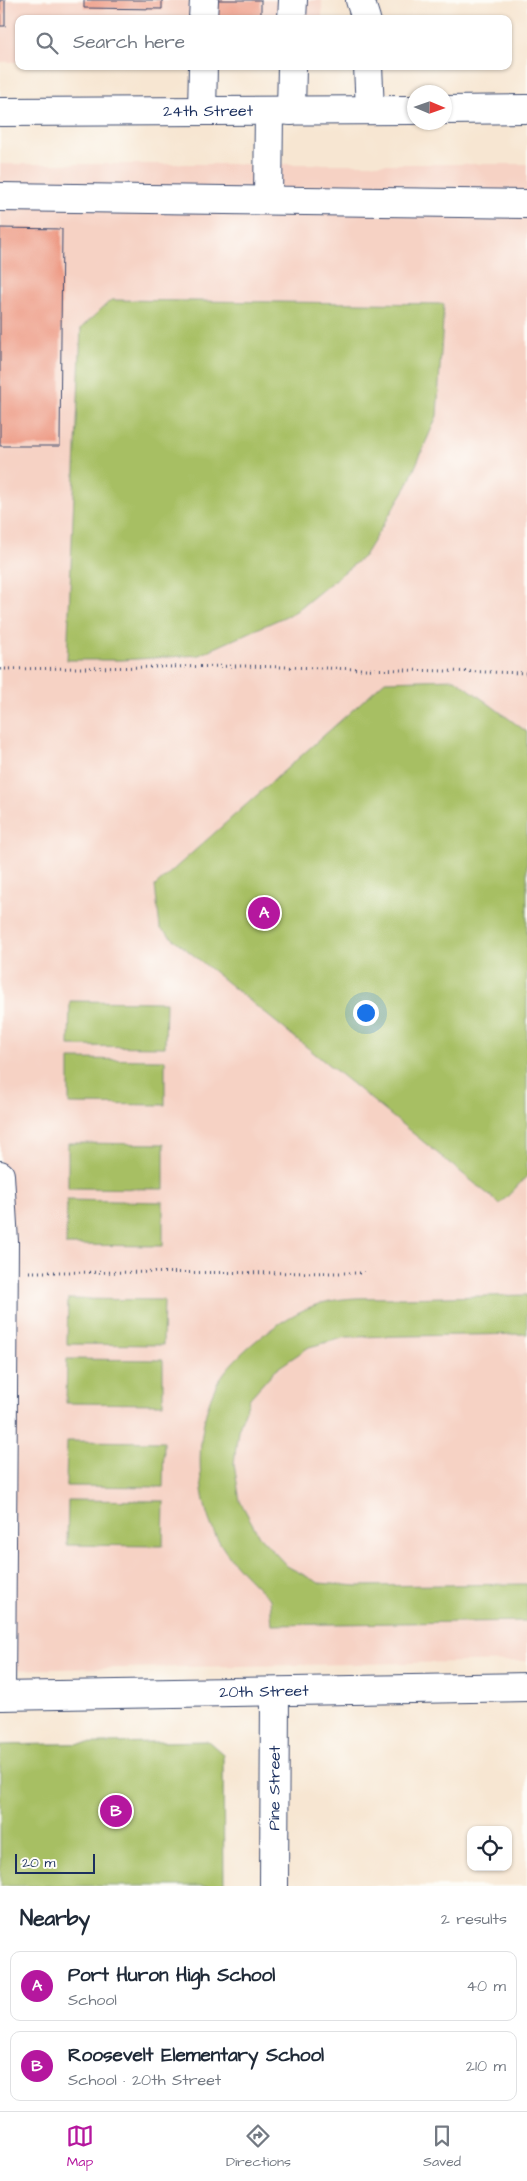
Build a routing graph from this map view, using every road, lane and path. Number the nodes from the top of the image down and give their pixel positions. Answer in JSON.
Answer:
{"nodes":[{"id":1,"x":204,"y":0,"type":"edge"},
{"id":2,"x":293,"y":0,"type":"edge"},
{"id":3,"x":204,"y":15,"type":"edge"},
{"id":4,"x":292,"y":15,"type":"edge"},
{"id":5,"x":203,"y":70,"type":"edge"},
{"id":6,"x":291,"y":70,"type":"edge"},
{"id":7,"x":368,"y":70,"type":"edge"},
{"id":8,"x":527,"y":109,"type":"edge"},
{"id":9,"x":370,"y":110,"type":"junction"},
{"id":10,"x":407,"y":110,"type":"edge"},
{"id":11,"x":452,"y":110,"type":"edge"},
{"id":12,"x":202,"y":111,"type":"junction"},
{"id":13,"x":280,"y":111,"type":"junction"},
{"id":14,"x":0,"y":112,"type":"edge"},
{"id":15,"x":0,"y":197,"type":"edge"},
{"id":16,"x":268,"y":200,"type":"junction"},
{"id":17,"x":527,"y":204,"type":"edge"},
{"id":18,"x":0,"y":669,"type":"edge"},
{"id":19,"x":527,"y":673,"type":"edge"},
{"id":20,"x":0,"y":1174,"type":"edge"},
{"id":21,"x":2,"y":1242,"type":"edge"},
{"id":22,"x":4,"y":1271,"type":"junction"},
{"id":23,"x":369,"y":1273,"type":"dead end"},
{"id":24,"x":2,"y":1327,"type":"edge"},
{"id":25,"x":1,"y":1639,"type":"edge"},
{"id":26,"x":527,"y":1687,"type":"edge"},
{"id":27,"x":275,"y":1692,"type":"junction"},
{"id":28,"x":1,"y":1696,"type":"edge"},
{"id":29,"x":274,"y":1886,"type":"edge"}],
"edges":[{"from":1,"to":3,"type":"street"},
{"from":2,"to":4,"type":"street"},
{"from":5,"to":12,"type":"street"},
{"from":6,"to":13,"type":"street"},
{"from":7,"to":9,"type":"street"},
{"from":8,"to":11,"type":"street"},
{"from":9,"to":10,"type":"street","name":"24th Street"},
{"from":9,"to":13,"type":"street","name":"24th Street"},
{"from":12,"to":13,"type":"street","name":"24th Street"},
{"from":12,"to":14,"type":"street","name":"24th Street"},
{"from":13,"to":16,"type":"street"},
{"from":15,"to":16,"type":"street"},
{"from":16,"to":17,"type":"street"},
{"from":18,"to":19,"type":"path"},
{"from":20,"to":21,"type":"street"},
{"from":21,"to":22,"type":"street"},
{"from":22,"to":23,"type":"path"},
{"from":22,"to":24,"type":"street"},
{"from":24,"to":25,"type":"street"},
{"from":25,"to":28,"type":"street"},
{"from":26,"to":27,"type":"street","name":"20th Street"},
{"from":27,"to":28,"type":"street","name":"20th Street"},
{"from":27,"to":29,"type":"street","name":"Pine Street"}]}
